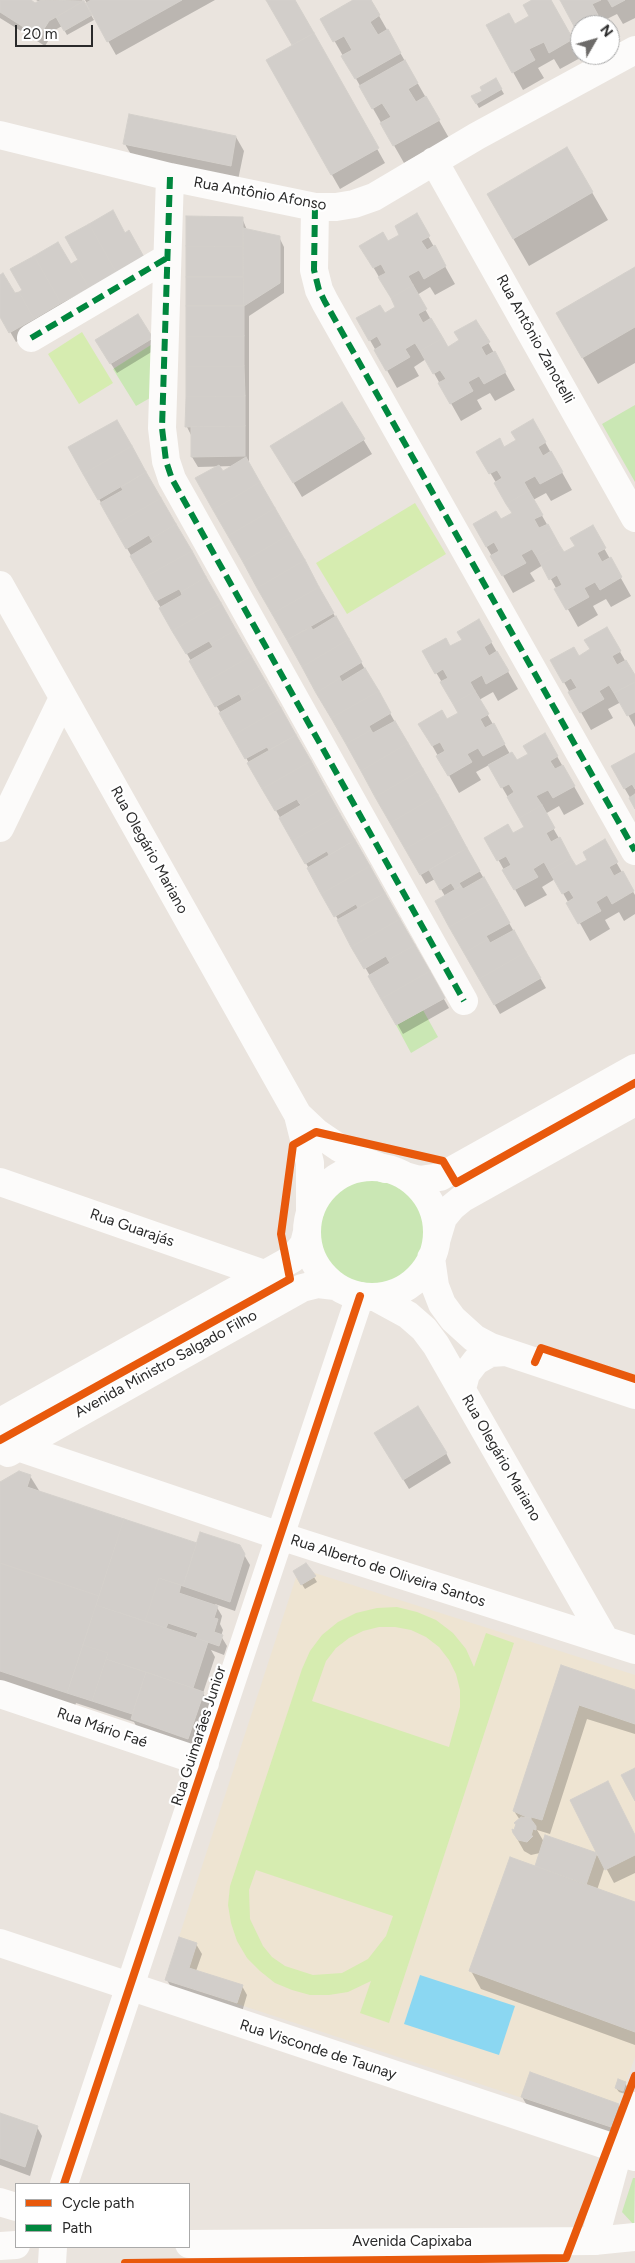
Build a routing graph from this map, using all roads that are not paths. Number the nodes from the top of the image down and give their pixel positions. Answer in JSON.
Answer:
{"nodes":[{"id":1,"x":635,"y":50,"type":"edge"},
{"id":2,"x":0,"y":134,"type":"edge"},
{"id":3,"x":434,"y":161,"type":"junction"},
{"id":4,"x":170,"y":177,"type":"junction"},
{"id":5,"x":315,"y":207,"type":"junction"},
{"id":6,"x":167,"y":258,"type":"junction"},
{"id":7,"x":31,"y":338,"type":"dead end"},
{"id":8,"x":635,"y":518,"type":"edge"},
{"id":9,"x":0,"y":585,"type":"edge"},
{"id":10,"x":63,"y":698,"type":"junction"},
{"id":11,"x":0,"y":828,"type":"edge"},
{"id":12,"x":635,"y":850,"type":"edge"},
{"id":13,"x":464,"y":1001,"type":"dead end"},
{"id":14,"x":630,"y":1080,"type":"edge"},
{"id":15,"x":635,"y":1102,"type":"edge"},
{"id":16,"x":298,"y":1115,"type":"junction"},
{"id":17,"x":395,"y":1172,"type":"junction"},
{"id":18,"x":0,"y":1182,"type":"edge"},
{"id":19,"x":308,"y":1222,"type":"junction"},
{"id":20,"x":434,"y":1248,"type":"junction"},
{"id":21,"x":264,"y":1274,"type":"junction"},
{"id":22,"x":335,"y":1286,"type":"junction"},
{"id":23,"x":367,"y":1297,"type":"junction"},
{"id":24,"x":506,"y":1352,"type":"junction"},
{"id":25,"x":462,"y":1389,"type":"junction"},
{"id":26,"x":635,"y":1395,"type":"edge"},
{"id":27,"x":0,"y":1422,"type":"edge"},
{"id":28,"x":6,"y":1449,"type":"edge"},
{"id":29,"x":280,"y":1536,"type":"junction"},
{"id":30,"x":605,"y":1640,"type":"junction"},
{"id":31,"x":635,"y":1650,"type":"edge"},
{"id":32,"x":0,"y":1694,"type":"edge"},
{"id":33,"x":205,"y":1763,"type":"junction"},
{"id":34,"x":0,"y":1943,"type":"edge"},
{"id":35,"x":130,"y":1988,"type":"junction"},
{"id":36,"x":635,"y":2106,"type":"edge"},
{"id":37,"x":627,"y":2155,"type":"edge"},
{"id":38,"x":64,"y":2183,"type":"edge"},
{"id":39,"x":0,"y":2202,"type":"edge"},
{"id":40,"x":15,"y":2207,"type":"edge"},
{"id":41,"x":635,"y":2237,"type":"edge"},
{"id":42,"x":190,"y":2244,"type":"edge"},
{"id":43,"x":15,"y":2245,"type":"edge"},
{"id":44,"x":0,"y":2246,"type":"edge"},
{"id":45,"x":53,"y":2248,"type":"edge"},
{"id":46,"x":594,"y":2252,"type":"edge"},
{"id":47,"x":52,"y":2263,"type":"edge"}],
"edges":[{"from":1,"to":3,"type":"street","name":"Rua Antônio Afonso"},
{"from":2,"to":4,"type":"street","name":"Rua Antônio Afonso"},
{"from":3,"to":5,"type":"street","name":"Rua Antônio Afonso"},
{"from":3,"to":8,"type":"street","name":"Rua Antônio Zanotelli"},
{"from":4,"to":5,"type":"street","name":"Rua Antônio Afonso"},
{"from":4,"to":6,"type":"street"},
{"from":5,"to":12,"type":"street"},
{"from":6,"to":7,"type":"street"},
{"from":6,"to":13,"type":"street"},
{"from":9,"to":10,"type":"street","name":"Rua Olegário Mariano"},
{"from":10,"to":11,"type":"street"},
{"from":10,"to":16,"type":"street","name":"Rua Olegário Mariano"},
{"from":14,"to":17,"type":"street"},
{"from":15,"to":20,"type":"street"},
{"from":16,"to":17,"type":"street","name":"Rua Olegário Mariano"},
{"from":16,"to":19,"type":"street","name":"Rua Olegário Mariano"},
{"from":17,"to":19,"type":"street"},
{"from":17,"to":20,"type":"street"},
{"from":18,"to":21,"type":"street","name":"Rua Guarajás"},
{"from":19,"to":21,"type":"street","name":"Avenida Ministro Salgado Filho"},
{"from":19,"to":22,"type":"street"},
{"from":20,"to":23,"type":"street"},
{"from":20,"to":24,"type":"street"},
{"from":21,"to":27,"type":"street","name":"Avenida Ministro Salgado Filho"},
{"from":22,"to":23,"type":"street"},
{"from":22,"to":28,"type":"street","name":"Avenida Ministro Salgado Filho"},
{"from":23,"to":25,"type":"street","name":"Rua Olegário Mariano"},
{"from":23,"to":29,"type":"street","name":"Rua Guimarães Junior"},
{"from":24,"to":25,"type":"street"},
{"from":24,"to":26,"type":"street"},
{"from":25,"to":30,"type":"street","name":"Rua Olegário Mariano"},
{"from":28,"to":29,"type":"street","name":"Rua Alberto de Oliveira Santos"},
{"from":29,"to":30,"type":"street","name":"Rua Alberto de Oliveira Santos"},
{"from":29,"to":33,"type":"street","name":"Rua Guimarães Junior"},
{"from":30,"to":31,"type":"street","name":"Rua Alberto de Oliveira Santos"},
{"from":32,"to":33,"type":"street","name":"Rua Mário Faé"},
{"from":33,"to":35,"type":"street","name":"Rua Guimarães Junior"},
{"from":34,"to":35,"type":"street","name":"Rua Visconde de Taunay"},
{"from":35,"to":37,"type":"street","name":"Rua Visconde de Taunay"},
{"from":35,"to":38,"type":"street","name":"Rua Guimarães Junior"},
{"from":36,"to":37,"type":"street"},
{"from":37,"to":46,"type":"street"},
{"from":39,"to":40,"type":"street"},
{"from":41,"to":46,"type":"street","name":"Avenida Capixaba"},
{"from":42,"to":46,"type":"street","name":"Avenida Capixaba"},
{"from":43,"to":44,"type":"street"},
{"from":45,"to":47,"type":"street"}]}
